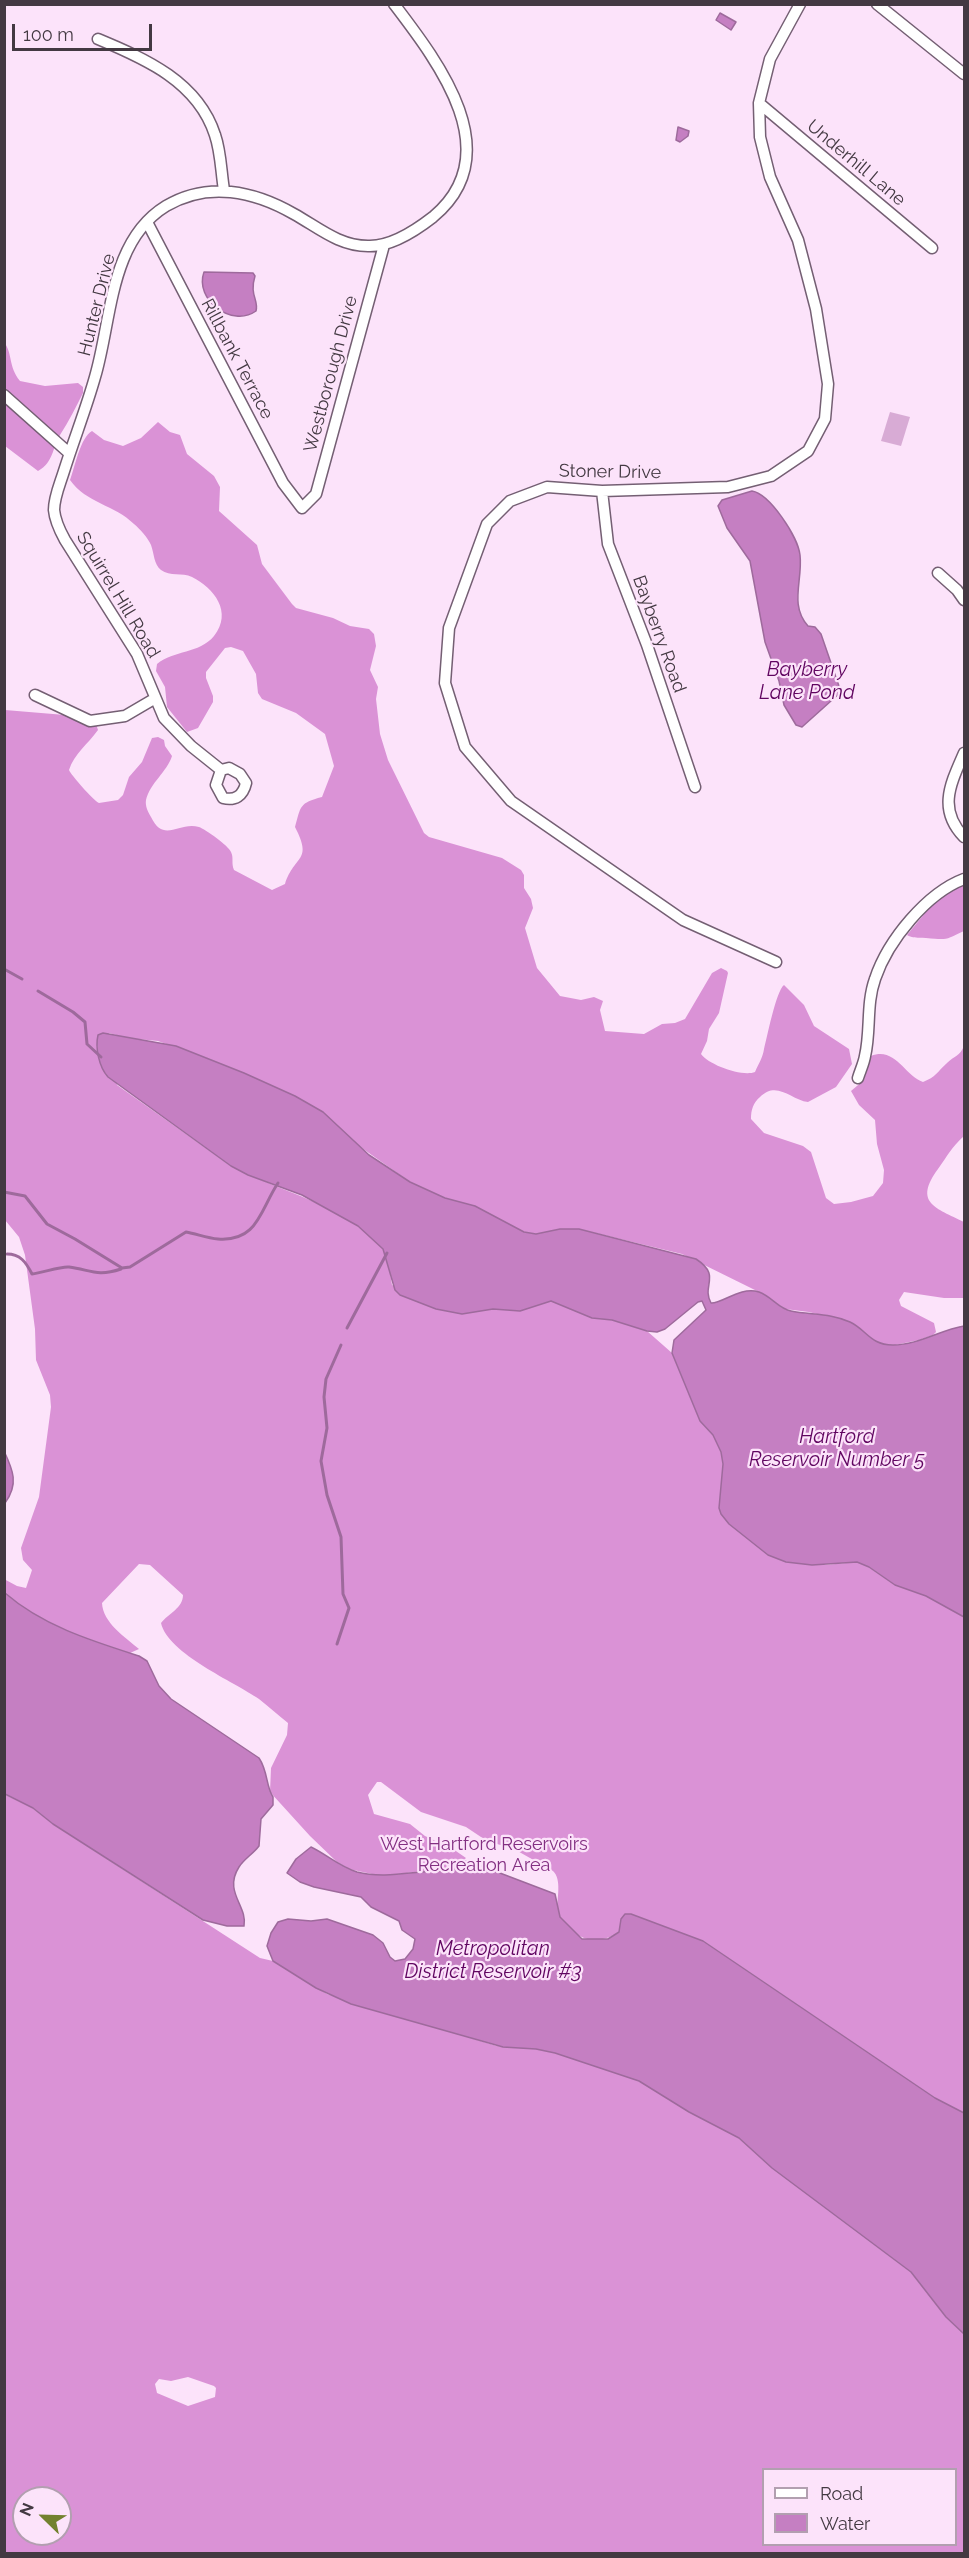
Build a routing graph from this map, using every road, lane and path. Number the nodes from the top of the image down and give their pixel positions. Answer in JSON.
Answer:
{"nodes":[{"id":1,"x":394,"y":4,"type":"edge"},
{"id":2,"x":800,"y":4,"type":"edge"},
{"id":3,"x":877,"y":4,"type":"edge"},
{"id":4,"x":98,"y":39,"type":"dead end"},
{"id":5,"x":964,"y":74,"type":"edge"},
{"id":6,"x":759,"y":103,"type":"junction"},
{"id":7,"x":224,"y":190,"type":"junction"},
{"id":8,"x":147,"y":222,"type":"junction"},
{"id":9,"x":384,"y":245,"type":"junction"},
{"id":10,"x":932,"y":248,"type":"dead end"},
{"id":11,"x":4,"y":395,"type":"edge"},
{"id":12,"x":69,"y":453,"type":"junction"},
{"id":13,"x":602,"y":491,"type":"junction"},
{"id":14,"x":302,"y":508,"type":"joint"},
{"id":15,"x":938,"y":573,"type":"dead end"},
{"id":16,"x":964,"y":600,"type":"edge"},
{"id":17,"x":35,"y":694,"type":"dead end"},
{"id":18,"x":154,"y":699,"type":"junction"},
{"id":19,"x":964,"y":753,"type":"edge"},
{"id":20,"x":221,"y":770,"type":"dead end"},
{"id":21,"x":695,"y":787,"type":"dead end"},
{"id":22,"x":964,"y":837,"type":"edge"},
{"id":23,"x":964,"y":879,"type":"edge"},
{"id":24,"x":776,"y":962,"type":"dead end"},
{"id":25,"x":858,"y":1078,"type":"dead end"}],
"edges":[{"from":1,"to":9,"type":"street","name":"Hunter Drive"},
{"from":2,"to":6,"type":"street","name":"Stoner Drive"},
{"from":3,"to":5,"type":"street"},
{"from":4,"to":7,"type":"street"},
{"from":6,"to":10,"type":"street","name":"Underhill Lane"},
{"from":6,"to":13,"type":"street","name":"Stoner Drive"},
{"from":7,"to":8,"type":"street","name":"Hunter Drive"},
{"from":7,"to":9,"type":"street","name":"Hunter Drive"},
{"from":8,"to":12,"type":"street","name":"Hunter Drive"},
{"from":8,"to":14,"type":"street","name":"Rillbank Terrace"},
{"from":9,"to":14,"type":"street","name":"Westborough Drive"},
{"from":11,"to":12,"type":"street"},
{"from":12,"to":18,"type":"street","name":"Squirrel Hill Road"},
{"from":13,"to":21,"type":"street","name":"Bayberry Road"},
{"from":13,"to":24,"type":"street","name":"Stoner Drive"},
{"from":15,"to":16,"type":"street"},
{"from":17,"to":18,"type":"street"},
{"from":18,"to":20,"type":"street","name":"Squirrel Hill Road"},
{"from":19,"to":22,"type":"street"},
{"from":23,"to":25,"type":"street"}]}
